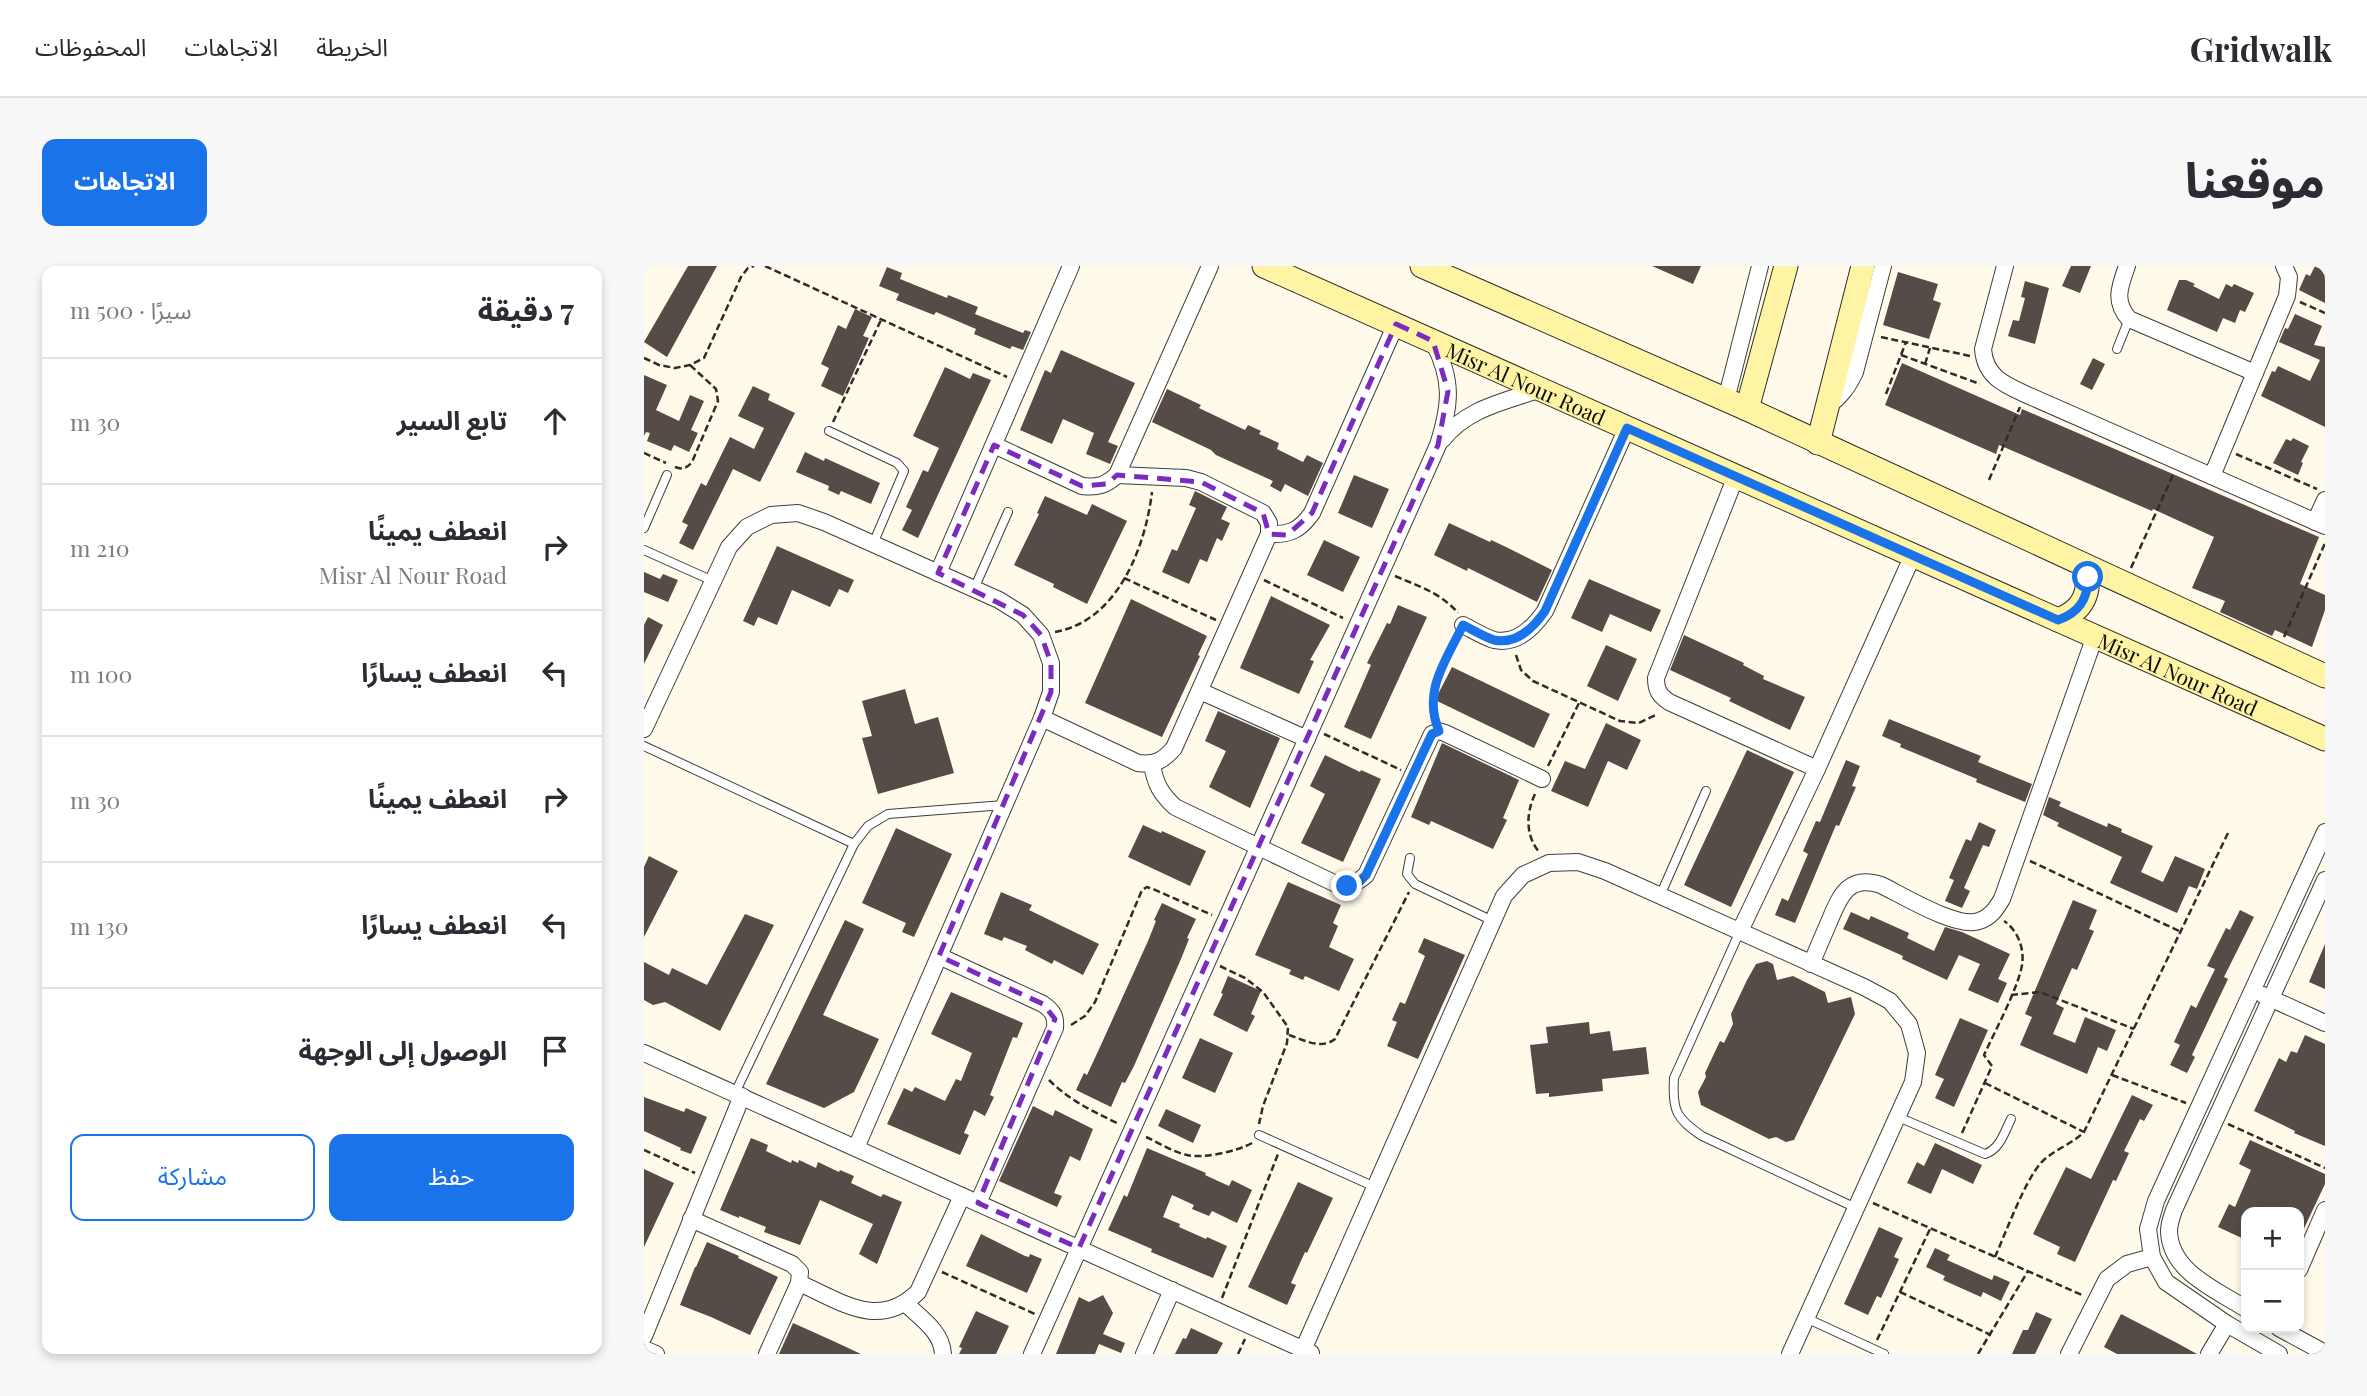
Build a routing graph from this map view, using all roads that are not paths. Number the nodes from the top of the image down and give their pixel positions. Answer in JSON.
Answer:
{"nodes":[{"id":1,"x":1071,"y":266,"type":"edge"},
{"id":2,"x":1210,"y":266,"type":"edge"},
{"id":3,"x":1264,"y":266,"type":"edge"},
{"id":4,"x":1422,"y":266,"type":"edge"},
{"id":5,"x":1760,"y":266,"type":"edge"},
{"id":6,"x":1786,"y":266,"type":"edge"},
{"id":7,"x":1863,"y":266,"type":"edge"},
{"id":8,"x":1883,"y":266,"type":"edge"},
{"id":9,"x":2005,"y":266,"type":"edge"},
{"id":10,"x":2127,"y":266,"type":"edge"},
{"id":11,"x":2289,"y":270,"type":"edge"},
{"id":12,"x":1302,"y":275,"type":"edge"},
{"id":13,"x":2129,"y":319,"type":"junction"},
{"id":14,"x":1396,"y":324,"type":"junction"},
{"id":15,"x":1433,"y":341,"type":"junction"},
{"id":16,"x":2117,"y":349,"type":"dead end"},
{"id":17,"x":2255,"y":373,"type":"junction"},
{"id":18,"x":1541,"y":389,"type":"junction"},
{"id":19,"x":1726,"y":400,"type":"junction"},
{"id":20,"x":1828,"y":406,"type":"junction"},
{"id":21,"x":1747,"y":409,"type":"junction"},
{"id":22,"x":1627,"y":428,"type":"junction"},
{"id":23,"x":829,"y":431,"type":"road end"},
{"id":24,"x":1818,"y":443,"type":"junction"},
{"id":25,"x":994,"y":445,"type":"junction"},
{"id":26,"x":1438,"y":445,"type":"junction"},
{"id":27,"x":667,"y":475,"type":"dead end"},
{"id":28,"x":1117,"y":475,"type":"junction"},
{"id":29,"x":1736,"y":476,"type":"junction"},
{"id":30,"x":2212,"y":476,"type":"junction"},
{"id":31,"x":2325,"y":500,"type":"edge"},
{"id":32,"x":1008,"y":512,"type":"dead end"},
{"id":33,"x":2320,"y":524,"type":"edge"},
{"id":34,"x":644,"y":528,"type":"edge"},
{"id":35,"x":1269,"y":534,"type":"junction"},
{"id":36,"x":873,"y":544,"type":"junction"},
{"id":37,"x":644,"y":550,"type":"edge"},
{"id":38,"x":1913,"y":555,"type":"junction"},
{"id":39,"x":2084,"y":566,"type":"junction"},
{"id":40,"x":938,"y":573,"type":"junction"},
{"id":41,"x":713,"y":581,"type":"junction"},
{"id":42,"x":974,"y":589,"type":"junction"},
{"id":43,"x":2058,"y":620,"type":"junction"},
{"id":44,"x":1463,"y":625,"type":"road end"},
{"id":45,"x":2095,"y":636,"type":"junction"},
{"id":46,"x":2325,"y":676,"type":"edge"},
{"id":47,"x":1200,"y":691,"type":"junction"},
{"id":48,"x":1042,"y":718,"type":"junction"},
{"id":49,"x":644,"y":729,"type":"edge"},
{"id":50,"x":1309,"y":734,"type":"junction"},
{"id":51,"x":2325,"y":739,"type":"edge"},
{"id":52,"x":644,"y":746,"type":"edge"},
{"id":53,"x":1152,"y":764,"type":"junction"},
{"id":54,"x":1817,"y":769,"type":"junction"},
{"id":55,"x":1542,"y":779,"type":"dead end"},
{"id":56,"x":1706,"y":791,"type":"dead end"},
{"id":57,"x":1004,"y":805,"type":"junction"},
{"id":58,"x":2325,"y":831,"type":"edge"},
{"id":59,"x":854,"y":844,"type":"junction"},
{"id":60,"x":1258,"y":848,"type":"junction"},
{"id":61,"x":1410,"y":858,"type":"dead end"},
{"id":62,"x":2318,"y":863,"type":"edge"},
{"id":63,"x":2325,"y":880,"type":"edge"},
{"id":64,"x":1660,"y":896,"type":"junction"},
{"id":65,"x":1493,"y":921,"type":"junction"},
{"id":66,"x":1740,"y":932,"type":"junction"},
{"id":67,"x":939,"y":956,"type":"junction"},
{"id":68,"x":1811,"y":964,"type":"junction"},
{"id":69,"x":2253,"y":990,"type":"junction"},
{"id":70,"x":2270,"y":998,"type":"junction"},
{"id":71,"x":2325,"y":1023,"type":"edge"},
{"id":72,"x":644,"y":1052,"type":"edge"},
{"id":73,"x":738,"y":1095,"type":"junction"},
{"id":74,"x":1898,"y":1117,"type":"junction"},
{"id":75,"x":2011,"y":1119,"type":"dead end"},
{"id":76,"x":1259,"y":1135,"type":"road end"},
{"id":77,"x":856,"y":1148,"type":"junction"},
{"id":78,"x":1375,"y":1188,"type":"junction"},
{"id":79,"x":962,"y":1196,"type":"junction"},
{"id":80,"x":978,"y":1203,"type":"junction"},
{"id":81,"x":1858,"y":1203,"type":"junction"},
{"id":82,"x":2325,"y":1210,"type":"edge"},
{"id":83,"x":691,"y":1219,"type":"junction"},
{"id":84,"x":1079,"y":1248,"type":"junction"},
{"id":85,"x":2152,"y":1257,"type":"junction"},
{"id":86,"x":2304,"y":1258,"type":"edge"},
{"id":87,"x":799,"y":1283,"type":"junction"},
{"id":88,"x":1172,"y":1290,"type":"junction"},
{"id":89,"x":906,"y":1304,"type":"junction"},
{"id":90,"x":2241,"y":1306,"type":"edge"},
{"id":91,"x":1806,"y":1318,"type":"junction"},
{"id":92,"x":2227,"y":1324,"type":"junction"},
{"id":93,"x":2287,"y":1333,"type":"edge"},
{"id":94,"x":644,"y":1336,"type":"edge"},
{"id":95,"x":644,"y":1349,"type":"edge"},
{"id":96,"x":1308,"y":1352,"type":"edge"},
{"id":97,"x":2276,"y":1353,"type":"edge"},
{"id":98,"x":2325,"y":1353,"type":"edge"},
{"id":99,"x":656,"y":1354,"type":"edge"},
{"id":100,"x":767,"y":1354,"type":"edge"},
{"id":101,"x":943,"y":1354,"type":"edge"},
{"id":102,"x":1032,"y":1354,"type":"edge"},
{"id":103,"x":1144,"y":1354,"type":"edge"},
{"id":104,"x":1790,"y":1354,"type":"edge"},
{"id":105,"x":1884,"y":1354,"type":"edge"},
{"id":106,"x":2069,"y":1354,"type":"edge"},
{"id":107,"x":2209,"y":1354,"type":"edge"}],
"edges":[{"from":1,"to":25,"type":"street"},
{"from":2,"to":28,"type":"street"},
{"from":3,"to":12,"type":"street","name":"Misr Al Nour Road"},
{"from":4,"to":19,"type":"street"},
{"from":5,"to":19,"type":"street"},
{"from":6,"to":21,"type":"street"},
{"from":7,"to":20,"type":"street"},
{"from":8,"to":20,"type":"street"},
{"from":9,"to":30,"type":"street"},
{"from":10,"to":13,"type":"street"},
{"from":11,"to":17,"type":"street"},
{"from":12,"to":14,"type":"street","name":"Misr Al Nour Road"},
{"from":13,"to":16,"type":"lane"},
{"from":13,"to":17,"type":"street"},
{"from":14,"to":15,"type":"street","name":"Misr Al Nour Road"},
{"from":14,"to":35,"type":"street"},
{"from":15,"to":18,"type":"street","name":"Misr Al Nour Road"},
{"from":15,"to":26,"type":"street"},
{"from":17,"to":30,"type":"street"},
{"from":18,"to":22,"type":"street","name":"Misr Al Nour Road"},
{"from":18,"to":26,"type":"street"},
{"from":19,"to":21,"type":"street"},
{"from":20,"to":24,"type":"street"},
{"from":21,"to":24,"type":"street"},
{"from":22,"to":29,"type":"street","name":"Misr Al Nour Road"},
{"from":22,"to":44,"type":"street"},
{"from":23,"to":36,"type":"lane"},
{"from":24,"to":39,"type":"street"},
{"from":25,"to":28,"type":"street"},
{"from":25,"to":40,"type":"street"},
{"from":26,"to":50,"type":"street"},
{"from":27,"to":34,"type":"lane"},
{"from":28,"to":35,"type":"street"},
{"from":29,"to":38,"type":"street","name":"Misr Al Nour Road"},
{"from":29,"to":54,"type":"street"},
{"from":30,"to":33,"type":"street"},
{"from":31,"to":33,"type":"street"},
{"from":32,"to":42,"type":"lane"},
{"from":35,"to":47,"type":"street"},
{"from":36,"to":40,"type":"street"},
{"from":36,"to":41,"type":"street"},
{"from":37,"to":41,"type":"lane"},
{"from":38,"to":43,"type":"street","name":"Misr Al Nour Road"},
{"from":38,"to":54,"type":"street"},
{"from":39,"to":43,"type":"street"},
{"from":39,"to":46,"type":"street"},
{"from":40,"to":42,"type":"street"},
{"from":41,"to":49,"type":"street"},
{"from":42,"to":48,"type":"street"},
{"from":43,"to":45,"type":"street","name":"Misr Al Nour Road"},
{"from":45,"to":51,"type":"street","name":"Misr Al Nour Road"},
{"from":45,"to":68,"type":"street"},
{"from":47,"to":50,"type":"street"},
{"from":47,"to":53,"type":"street"},
{"from":48,"to":53,"type":"street"},
{"from":48,"to":57,"type":"street"},
{"from":50,"to":60,"type":"street"},
{"from":52,"to":59,"type":"lane"},
{"from":53,"to":60,"type":"street"},
{"from":54,"to":66,"type":"street"},
{"from":55,"to":60,"type":"street"},
{"from":56,"to":64,"type":"lane"},
{"from":57,"to":59,"type":"lane"},
{"from":57,"to":67,"type":"street"},
{"from":58,"to":62,"type":"street"},
{"from":59,"to":73,"type":"lane"},
{"from":60,"to":84,"type":"street"},
{"from":61,"to":65,"type":"lane"},
{"from":62,"to":69,"type":"street"},
{"from":63,"to":70,"type":"street"},
{"from":64,"to":65,"type":"street"},
{"from":64,"to":66,"type":"street"},
{"from":65,"to":78,"type":"street"},
{"from":66,"to":68,"type":"street"},
{"from":66,"to":81,"type":"lane"},
{"from":67,"to":77,"type":"street"},
{"from":67,"to":80,"type":"street"},
{"from":68,"to":74,"type":"street"},
{"from":69,"to":70,"type":"street"},
{"from":69,"to":85,"type":"street"},
{"from":70,"to":71,"type":"street"},
{"from":70,"to":90,"type":"street"},
{"from":72,"to":73,"type":"street"},
{"from":73,"to":77,"type":"street"},
{"from":73,"to":83,"type":"street"},
{"from":74,"to":75,"type":"lane"},
{"from":74,"to":81,"type":"street"},
{"from":76,"to":78,"type":"lane"},
{"from":77,"to":79,"type":"street"},
{"from":78,"to":96,"type":"street"},
{"from":79,"to":80,"type":"street"},
{"from":79,"to":89,"type":"street"},
{"from":80,"to":84,"type":"street"},
{"from":81,"to":91,"type":"street"},
{"from":82,"to":86,"type":"street"},
{"from":83,"to":87,"type":"street"},
{"from":83,"to":94,"type":"street"},
{"from":84,"to":88,"type":"street"},
{"from":84,"to":102,"type":"street"},
{"from":85,"to":92,"type":"street"},
{"from":85,"to":106,"type":"street"},
{"from":87,"to":89,"type":"street"},
{"from":87,"to":100,"type":"street"},
{"from":88,"to":96,"type":"street"},
{"from":88,"to":103,"type":"street"},
{"from":89,"to":101,"type":"street"},
{"from":91,"to":104,"type":"street"},
{"from":91,"to":105,"type":"lane"},
{"from":92,"to":97,"type":"street"},
{"from":92,"to":107,"type":"street"},
{"from":93,"to":98,"type":"street"},
{"from":95,"to":99,"type":"street"}]}
